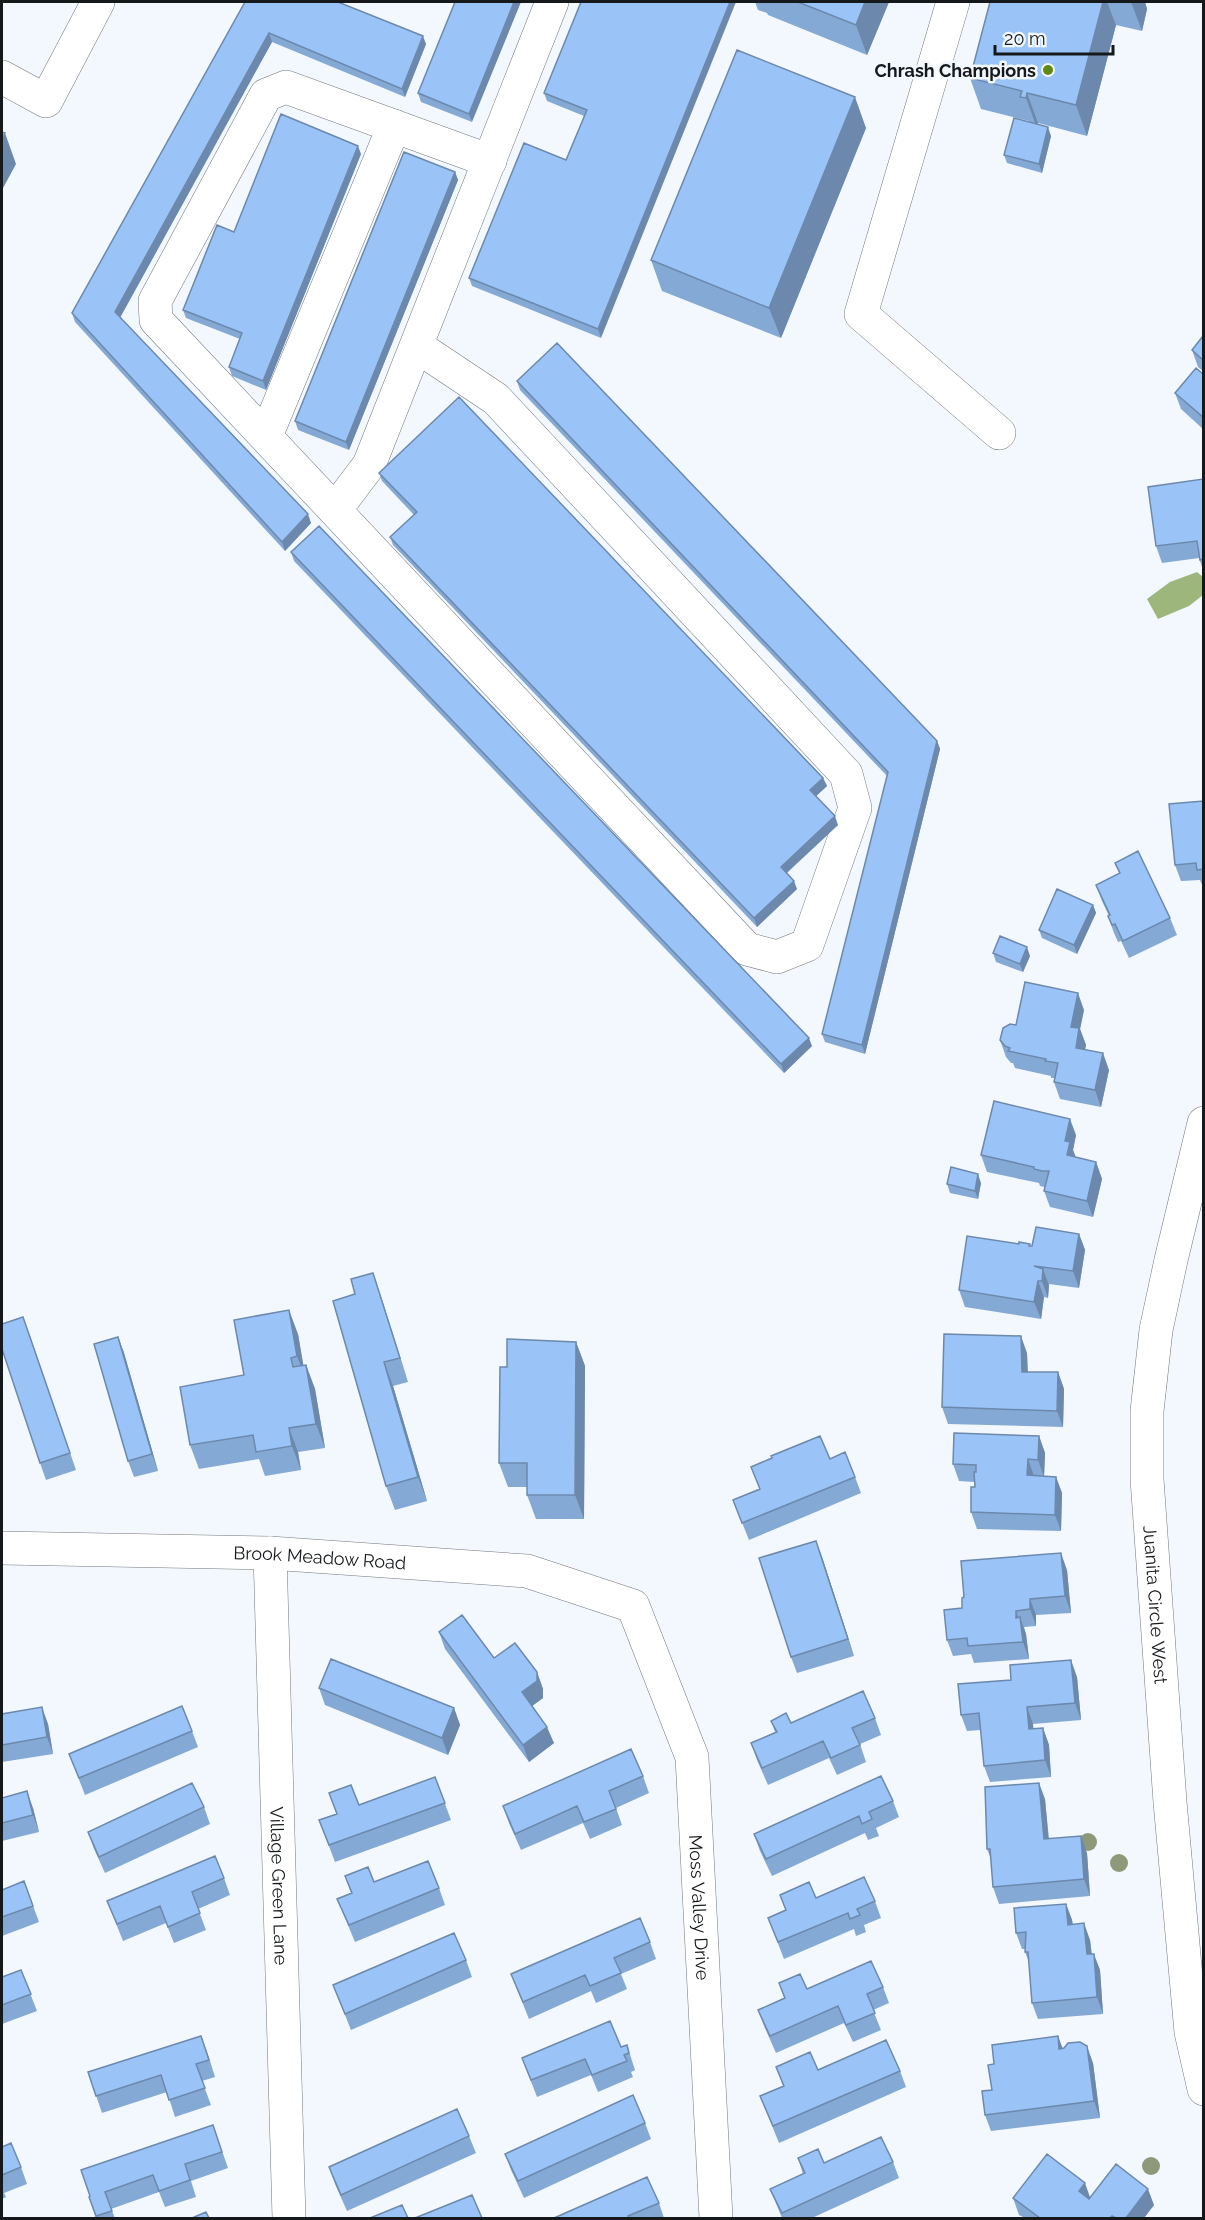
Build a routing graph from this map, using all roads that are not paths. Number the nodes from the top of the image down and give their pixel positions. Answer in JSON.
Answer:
{"nodes":[{"id":1,"x":98,"y":2,"type":"edge"},
{"id":2,"x":552,"y":2,"type":"edge"},
{"id":3,"x":953,"y":2,"type":"edge"},
{"id":4,"x":2,"y":77,"type":"edge"},
{"id":5,"x":394,"y":126,"type":"junction"},
{"id":6,"x":490,"y":161,"type":"junction"},
{"id":7,"x":418,"y":347,"type":"junction"},
{"id":8,"x":999,"y":433,"type":"dead end"},
{"id":9,"x":266,"y":436,"type":"junction"},
{"id":10,"x":335,"y":510,"type":"junction"},
{"id":11,"x":1203,"y":1123,"type":"edge"},
{"id":12,"x":2,"y":1548,"type":"edge"},
{"id":13,"x":270,"y":1553,"type":"junction"},
{"id":14,"x":633,"y":1606,"type":"joint"},
{"id":15,"x":1203,"y":2090,"type":"edge"},
{"id":16,"x":290,"y":2218,"type":"edge"},
{"id":17,"x":716,"y":2218,"type":"edge"}],
"edges":[{"from":1,"to":4,"type":"street"},
{"from":2,"to":6,"type":"street"},
{"from":3,"to":8,"type":"street"},
{"from":5,"to":6,"type":"street"},
{"from":5,"to":9,"type":"street"},
{"from":5,"to":9,"type":"street"},
{"from":6,"to":7,"type":"street"},
{"from":7,"to":10,"type":"street"},
{"from":7,"to":10,"type":"street"},
{"from":9,"to":10,"type":"street"},
{"from":11,"to":15,"type":"street","name":"Juanita Circle West"},
{"from":12,"to":13,"type":"street","name":"Brook Meadow Road"},
{"from":13,"to":14,"type":"street","name":"Brook Meadow Road"},
{"from":13,"to":16,"type":"street","name":"Village Green Lane"},
{"from":14,"to":17,"type":"street","name":"Moss Valley Drive"}]}
